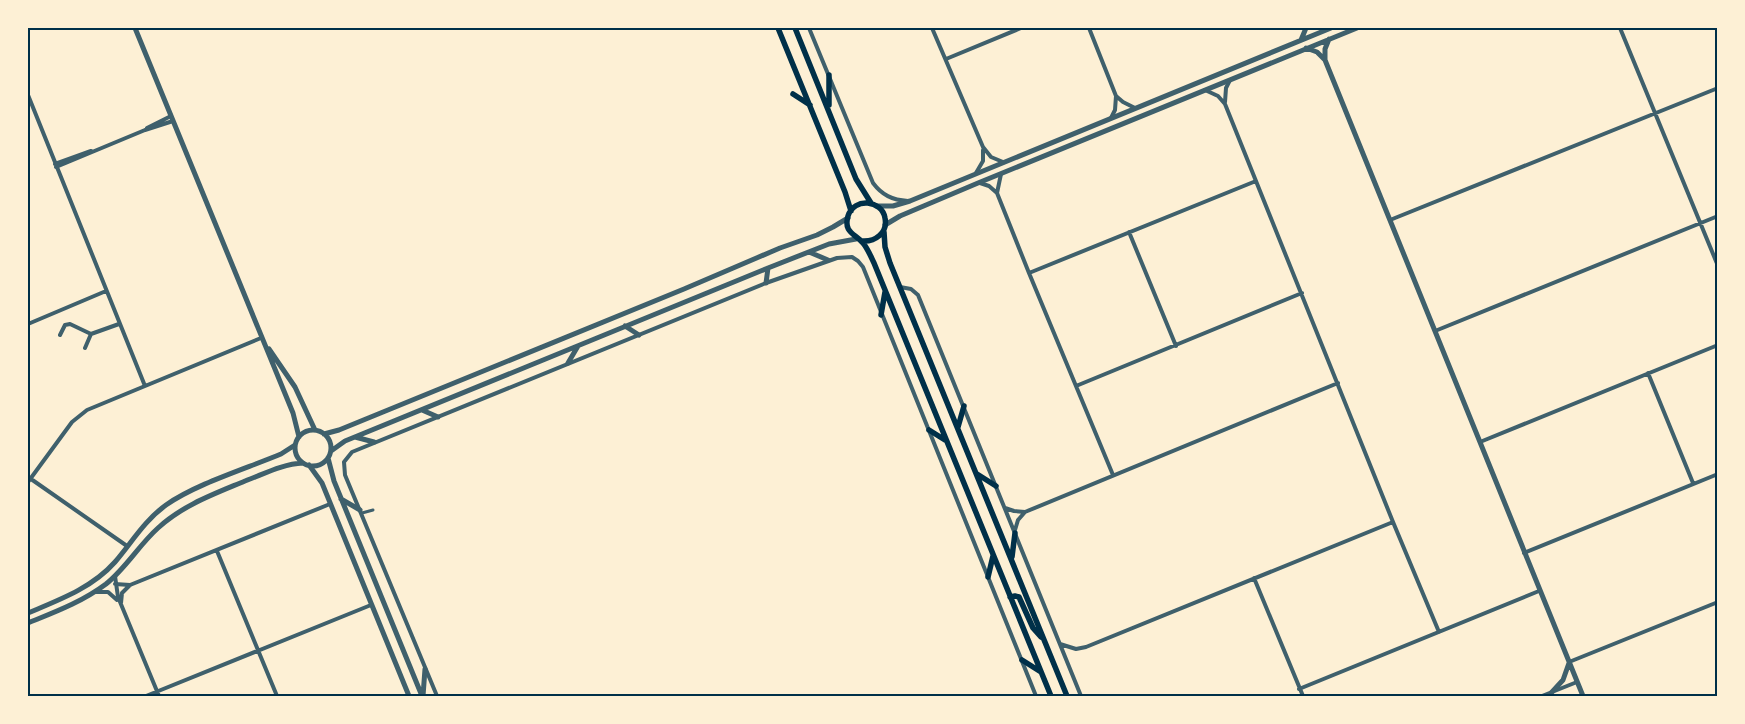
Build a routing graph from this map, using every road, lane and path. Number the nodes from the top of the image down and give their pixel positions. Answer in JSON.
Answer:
{"nodes":[{"id":1,"x":135,"y":28,"type":"edge"},
{"id":2,"x":778,"y":28,"type":"edge"},
{"id":3,"x":795,"y":28,"type":"edge"},
{"id":4,"x":809,"y":28,"type":"edge"},
{"id":5,"x":932,"y":28,"type":"edge"},
{"id":6,"x":1021,"y":28,"type":"edge"},
{"id":7,"x":1089,"y":28,"type":"edge"},
{"id":8,"x":1306,"y":28,"type":"edge"},
{"id":9,"x":1319,"y":28,"type":"edge"},
{"id":10,"x":1356,"y":28,"type":"edge"},
{"id":11,"x":1620,"y":28,"type":"edge"},
{"id":12,"x":1328,"y":29,"type":"edge"},
{"id":13,"x":1329,"y":39,"type":"junction"},
{"id":14,"x":1301,"y":40,"type":"junction"},
{"id":15,"x":1306,"y":48,"type":"junction"},
{"id":16,"x":946,"y":59,"type":"junction"},
{"id":17,"x":1324,"y":60,"type":"junction"},
{"id":18,"x":829,"y":75,"type":"junction"},
{"id":19,"x":1231,"y":79,"type":"junction"},
{"id":20,"x":1718,"y":88,"type":"edge"},
{"id":21,"x":1205,"y":90,"type":"junction"},
{"id":22,"x":792,"y":94,"type":"dead end"},
{"id":23,"x":28,"y":95,"type":"edge"},
{"id":24,"x":1116,"y":96,"type":"junction"},
{"id":25,"x":1225,"y":104,"type":"junction"},
{"id":26,"x":811,"y":106,"type":"junction"},
{"id":27,"x":1136,"y":108,"type":"junction"},
{"id":28,"x":829,"y":110,"type":"junction"},
{"id":29,"x":1656,"y":113,"type":"junction"},
{"id":30,"x":172,"y":118,"type":"junction"},
{"id":31,"x":1110,"y":118,"type":"junction"},
{"id":32,"x":983,"y":147,"type":"junction"},
{"id":33,"x":1003,"y":162,"type":"junction"},
{"id":34,"x":56,"y":165,"type":"junction"},
{"id":35,"x":1002,"y":173,"type":"junction"},
{"id":36,"x":976,"y":174,"type":"junction"},
{"id":37,"x":1256,"y":181,"type":"junction"},
{"id":38,"x":978,"y":182,"type":"junction"},
{"id":39,"x":997,"y":193,"type":"junction"},
{"id":40,"x":910,"y":201,"type":"junction"},
{"id":41,"x":874,"y":205,"type":"junction"},
{"id":42,"x":851,"y":210,"type":"junction"},
{"id":43,"x":1718,"y":216,"type":"edge"},
{"id":44,"x":848,"y":218,"type":"junction"},
{"id":45,"x":1390,"y":220,"type":"junction"},
{"id":46,"x":1700,"y":223,"type":"junction"},
{"id":47,"x":885,"y":227,"type":"junction"},
{"id":48,"x":1129,"y":232,"type":"junction"},
{"id":49,"x":859,"y":240,"type":"junction"},
{"id":50,"x":808,"y":252,"type":"junction"},
{"id":51,"x":828,"y":260,"type":"junction"},
{"id":52,"x":1718,"y":266,"type":"edge"},
{"id":53,"x":768,"y":268,"type":"junction"},
{"id":54,"x":1029,"y":273,"type":"junction"},
{"id":55,"x":766,"y":283,"type":"junction"},
{"id":56,"x":900,"y":287,"type":"junction"},
{"id":57,"x":885,"y":290,"type":"junction"},
{"id":58,"x":106,"y":291,"type":"junction"},
{"id":59,"x":1302,"y":293,"type":"junction"},
{"id":60,"x":881,"y":315,"type":"junction"},
{"id":61,"x":28,"y":324,"type":"edge"},
{"id":62,"x":120,"y":324,"type":"junction"},
{"id":63,"x":625,"y":326,"type":"junction"},
{"id":64,"x":1435,"y":331,"type":"junction"},
{"id":65,"x":91,"y":334,"type":"junction"},
{"id":66,"x":60,"y":335,"type":"dead end"},
{"id":67,"x":639,"y":335,"type":"junction"},
{"id":68,"x":262,"y":338,"type":"junction"},
{"id":69,"x":1718,"y":345,"type":"edge"},
{"id":70,"x":578,"y":346,"type":"junction"},
{"id":71,"x":1176,"y":346,"type":"junction"},
{"id":72,"x":85,"y":348,"type":"dead end"},
{"id":73,"x":568,"y":363,"type":"junction"},
{"id":74,"x":1648,"y":373,"type":"junction"},
{"id":75,"x":1338,"y":383,"type":"junction"},
{"id":76,"x":144,"y":386,"type":"junction"},
{"id":77,"x":1076,"y":386,"type":"junction"},
{"id":78,"x":964,"y":406,"type":"junction"},
{"id":79,"x":422,"y":410,"type":"junction"},
{"id":80,"x":438,"y":418,"type":"junction"},
{"id":81,"x":958,"y":427,"type":"junction"},
{"id":82,"x":316,"y":430,"type":"junction"},
{"id":83,"x":929,"y":430,"type":"junction"},
{"id":84,"x":324,"y":434,"type":"junction"},
{"id":85,"x":299,"y":437,"type":"junction"},
{"id":86,"x":354,"y":437,"type":"junction"},
{"id":87,"x":945,"y":440,"type":"junction"},
{"id":88,"x":374,"y":442,"type":"junction"},
{"id":89,"x":1480,"y":442,"type":"junction"},
{"id":90,"x":295,"y":445,"type":"junction"},
{"id":91,"x":331,"y":451,"type":"junction"},
{"id":92,"x":328,"y":458,"type":"junction"},
{"id":93,"x":303,"y":463,"type":"junction"},
{"id":94,"x":309,"y":465,"type":"junction"},
{"id":95,"x":977,"y":474,"type":"junction"},
{"id":96,"x":1718,"y":474,"type":"edge"},
{"id":97,"x":1113,"y":475,"type":"junction"},
{"id":98,"x":29,"y":480,"type":"edge"},
{"id":99,"x":1693,"y":483,"type":"junction"},
{"id":100,"x":996,"y":486,"type":"junction"},
{"id":101,"x":341,"y":499,"type":"junction"},
{"id":102,"x":330,"y":504,"type":"junction"},
{"id":103,"x":1005,"y":508,"type":"junction"},
{"id":104,"x":373,"y":510,"type":"dead end"},
{"id":105,"x":361,"y":511,"type":"junction"},
{"id":106,"x":1025,"y":512,"type":"junction"},
{"id":107,"x":1393,"y":522,"type":"junction"},
{"id":108,"x":1015,"y":532,"type":"junction"},
{"id":109,"x":127,"y":546,"type":"junction"},
{"id":110,"x":217,"y":551,"type":"junction"},
{"id":111,"x":1524,"y":552,"type":"junction"},
{"id":112,"x":993,"y":556,"type":"junction"},
{"id":113,"x":1012,"y":559,"type":"junction"},
{"id":114,"x":115,"y":576,"type":"junction"},
{"id":115,"x":988,"y":577,"type":"junction"},
{"id":116,"x":1254,"y":578,"type":"junction"},
{"id":117,"x":116,"y":584,"type":"junction"},
{"id":118,"x":130,"y":586,"type":"junction"},
{"id":119,"x":1540,"y":591,"type":"junction"},
{"id":120,"x":94,"y":592,"type":"junction"},
{"id":121,"x":1010,"y":597,"type":"junction"},
{"id":122,"x":1718,"y":602,"type":"edge"},
{"id":123,"x":120,"y":603,"type":"junction"},
{"id":124,"x":371,"y":605,"type":"junction"},
{"id":125,"x":28,"y":612,"type":"edge"},
{"id":126,"x":28,"y":623,"type":"edge"},
{"id":127,"x":1440,"y":632,"type":"junction"},
{"id":128,"x":1043,"y":638,"type":"junction"},
{"id":129,"x":1060,"y":644,"type":"junction"},
{"id":130,"x":259,"y":651,"type":"junction"},
{"id":131,"x":1022,"y":660,"type":"junction"},
{"id":132,"x":1569,"y":662,"type":"junction"},
{"id":133,"x":425,"y":669,"type":"junction"},
{"id":134,"x":1041,"y":672,"type":"junction"},
{"id":135,"x":1577,"y":682,"type":"junction"},
{"id":136,"x":1300,"y":689,"type":"junction"},
{"id":137,"x":158,"y":694,"type":"edge"},
{"id":138,"x":1555,"y":694,"type":"junction"},
{"id":139,"x":1583,"y":695,"type":"edge"},
{"id":140,"x":146,"y":696,"type":"edge"},
{"id":141,"x":277,"y":696,"type":"edge"},
{"id":142,"x":409,"y":696,"type":"edge"},
{"id":143,"x":423,"y":696,"type":"edge"},
{"id":144,"x":437,"y":696,"type":"edge"},
{"id":145,"x":1036,"y":696,"type":"edge"},
{"id":146,"x":1051,"y":696,"type":"edge"},
{"id":147,"x":1067,"y":696,"type":"edge"},
{"id":148,"x":1081,"y":696,"type":"edge"},
{"id":149,"x":1303,"y":696,"type":"edge"},
{"id":150,"x":1542,"y":696,"type":"edge"},
{"id":151,"x":1575,"y":696,"type":"edge"}],
"edges":[{"from":1,"to":30,"type":"street"},
{"from":2,"to":26,"type":"main road"},
{"from":3,"to":28,"type":"main road"},
{"from":4,"to":18,"type":"street"},
{"from":5,"to":16,"type":"street"},
{"from":6,"to":16,"type":"street"},
{"from":7,"to":24,"type":"street"},
{"from":8,"to":14,"type":"street"},
{"from":9,"to":12,"type":"street"},
{"from":10,"to":13,"type":"street"},
{"from":11,"to":29,"type":"street"},
{"from":12,"to":14,"type":"street"},
{"from":13,"to":15,"type":"street"},
{"from":13,"to":17,"type":"street"},
{"from":14,"to":27,"type":"street"},
{"from":15,"to":17,"type":"street"},
{"from":15,"to":19,"type":"street"},
{"from":16,"to":32,"type":"street"},
{"from":17,"to":45,"type":"street"},
{"from":18,"to":28,"type":"main road"},
{"from":18,"to":40,"type":"street"},
{"from":19,"to":21,"type":"street"},
{"from":19,"to":25,"type":"street"},
{"from":20,"to":29,"type":"street"},
{"from":21,"to":25,"type":"street"},
{"from":21,"to":35,"type":"street"},
{"from":22,"to":26,"type":"main road"},
{"from":23,"to":34,"type":"street"},
{"from":24,"to":27,"type":"street"},
{"from":24,"to":31,"type":"street"},
{"from":25,"to":37,"type":"street"},
{"from":26,"to":42,"type":"main road"},
{"from":27,"to":31,"type":"street"},
{"from":28,"to":41,"type":"main road"},
{"from":29,"to":45,"type":"street"},
{"from":29,"to":46,"type":"street"},
{"from":30,"to":34,"type":"street"},
{"from":30,"to":68,"type":"street"},
{"from":31,"to":33,"type":"street"},
{"from":32,"to":33,"type":"street"},
{"from":32,"to":36,"type":"street"},
{"from":33,"to":36,"type":"street"},
{"from":34,"to":58,"type":"street"},
{"from":35,"to":38,"type":"street"},
{"from":35,"to":39,"type":"street"},
{"from":36,"to":40,"type":"street"},
{"from":37,"to":48,"type":"street"},
{"from":37,"to":59,"type":"street"},
{"from":38,"to":39,"type":"street"},
{"from":38,"to":47,"type":"street"},
{"from":39,"to":54,"type":"street"},
{"from":40,"to":41,"type":"street"},
{"from":41,"to":42,"type":"main road"},
{"from":41,"to":47,"type":"main road"},
{"from":42,"to":44,"type":"main road"},
{"from":43,"to":46,"type":"street"},
{"from":44,"to":49,"type":"main road"},
{"from":44,"to":84,"type":"street"},
{"from":45,"to":64,"type":"street"},
{"from":46,"to":52,"type":"street"},
{"from":46,"to":64,"type":"street"},
{"from":47,"to":49,"type":"main road"},
{"from":47,"to":56,"type":"main road"},
{"from":48,"to":54,"type":"street"},
{"from":48,"to":71,"type":"street"},
{"from":49,"to":50,"type":"street"},
{"from":49,"to":57,"type":"main road"},
{"from":50,"to":51,"type":"street"},
{"from":50,"to":53,"type":"street"},
{"from":51,"to":55,"type":"street"},
{"from":51,"to":60,"type":"street"},
{"from":53,"to":55,"type":"street"},
{"from":53,"to":63,"type":"street"},
{"from":54,"to":77,"type":"street"},
{"from":55,"to":67,"type":"street"},
{"from":56,"to":78,"type":"street"},
{"from":56,"to":81,"type":"main road"},
{"from":57,"to":60,"type":"main road"},
{"from":57,"to":87,"type":"main road"},
{"from":58,"to":61,"type":"street"},
{"from":58,"to":62,"type":"street"},
{"from":59,"to":71,"type":"street"},
{"from":59,"to":75,"type":"street"},
{"from":60,"to":83,"type":"street"},
{"from":62,"to":65,"type":"street"},
{"from":62,"to":76,"type":"street"},
{"from":63,"to":67,"type":"street"},
{"from":63,"to":70,"type":"street"},
{"from":64,"to":89,"type":"street"},
{"from":65,"to":66,"type":"street"},
{"from":65,"to":72,"type":"street"},
{"from":67,"to":73,"type":"street"},
{"from":68,"to":76,"type":"street"},
{"from":68,"to":82,"type":"street"},
{"from":68,"to":85,"type":"street"},
{"from":69,"to":74,"type":"street"},
{"from":70,"to":73,"type":"street"},
{"from":70,"to":79,"type":"street"},
{"from":71,"to":77,"type":"street"},
{"from":73,"to":80,"type":"street"},
{"from":74,"to":89,"type":"street"},
{"from":74,"to":99,"type":"street"},
{"from":75,"to":97,"type":"street"},
{"from":75,"to":107,"type":"street"},
{"from":76,"to":98,"type":"street"},
{"from":77,"to":97,"type":"street"},
{"from":78,"to":81,"type":"main road"},
{"from":78,"to":100,"type":"street"},
{"from":79,"to":80,"type":"street"},
{"from":79,"to":86,"type":"street"},
{"from":80,"to":88,"type":"street"},
{"from":81,"to":95,"type":"main road"},
{"from":82,"to":84,"type":"street"},
{"from":82,"to":85,"type":"street"},
{"from":83,"to":87,"type":"main road"},
{"from":83,"to":115,"type":"street"},
{"from":84,"to":91,"type":"street"},
{"from":85,"to":90,"type":"street"},
{"from":86,"to":88,"type":"street"},
{"from":86,"to":91,"type":"street"},
{"from":87,"to":112,"type":"main road"},
{"from":88,"to":105,"type":"street"},
{"from":89,"to":111,"type":"street"},
{"from":90,"to":93,"type":"street"},
{"from":90,"to":109,"type":"street"},
{"from":91,"to":92,"type":"street"},
{"from":92,"to":94,"type":"street"},
{"from":92,"to":101,"type":"street"},
{"from":93,"to":94,"type":"street"},
{"from":93,"to":114,"type":"street"},
{"from":94,"to":102,"type":"street"},
{"from":95,"to":100,"type":"main road"},
{"from":95,"to":113,"type":"main road"},
{"from":96,"to":99,"type":"street"},
{"from":97,"to":106,"type":"street"},
{"from":98,"to":109,"type":"street"},
{"from":99,"to":111,"type":"street"},
{"from":100,"to":103,"type":"street"},
{"from":101,"to":105,"type":"street"},
{"from":101,"to":143,"type":"street"},
{"from":102,"to":110,"type":"street"},
{"from":102,"to":124,"type":"street"},
{"from":103,"to":106,"type":"street"},
{"from":103,"to":108,"type":"street"},
{"from":104,"to":105,"type":"street"},
{"from":105,"to":133,"type":"street"},
{"from":106,"to":108,"type":"street"},
{"from":107,"to":116,"type":"street"},
{"from":107,"to":127,"type":"street"},
{"from":108,"to":113,"type":"main road"},
{"from":108,"to":129,"type":"street"},
{"from":109,"to":125,"type":"street"},
{"from":110,"to":118,"type":"street"},
{"from":110,"to":130,"type":"street"},
{"from":111,"to":119,"type":"street"},
{"from":112,"to":115,"type":"main road"},
{"from":112,"to":121,"type":"main road"},
{"from":113,"to":128,"type":"main road"},
{"from":114,"to":117,"type":"street"},
{"from":114,"to":120,"type":"street"},
{"from":115,"to":131,"type":"street"},
{"from":116,"to":129,"type":"street"},
{"from":116,"to":136,"type":"street"},
{"from":117,"to":118,"type":"street"},
{"from":117,"to":123,"type":"street"},
{"from":118,"to":123,"type":"street"},
{"from":119,"to":127,"type":"street"},
{"from":119,"to":132,"type":"street"},
{"from":120,"to":123,"type":"street"},
{"from":120,"to":126,"type":"street"},
{"from":121,"to":128,"type":"main road"},
{"from":121,"to":134,"type":"main road"},
{"from":122,"to":132,"type":"street"},
{"from":123,"to":137,"type":"street"},
{"from":124,"to":130,"type":"street"},
{"from":124,"to":142,"type":"street"},
{"from":127,"to":136,"type":"street"},
{"from":128,"to":147,"type":"main road"},
{"from":129,"to":148,"type":"street"},
{"from":130,"to":137,"type":"street"},
{"from":130,"to":141,"type":"street"},
{"from":131,"to":134,"type":"main road"},
{"from":131,"to":145,"type":"street"},
{"from":132,"to":135,"type":"street"},
{"from":132,"to":138,"type":"street"},
{"from":133,"to":143,"type":"street"},
{"from":133,"to":144,"type":"street"},
{"from":134,"to":146,"type":"main road"},
{"from":135,"to":138,"type":"street"},
{"from":135,"to":139,"type":"street"},
{"from":136,"to":149,"type":"street"},
{"from":137,"to":140,"type":"street"},
{"from":138,"to":150,"type":"street"},
{"from":139,"to":151,"type":"street"}]}
